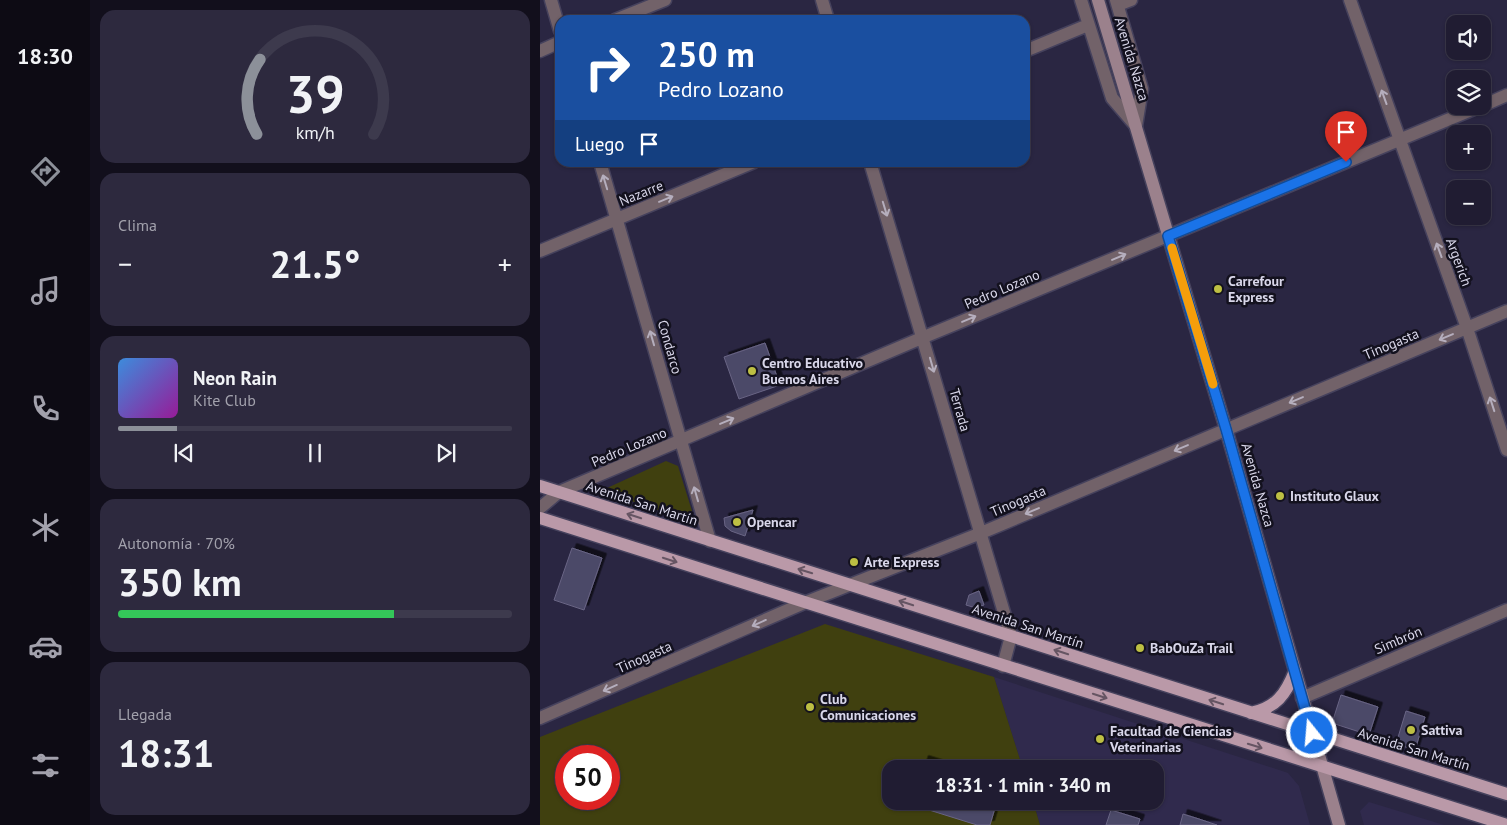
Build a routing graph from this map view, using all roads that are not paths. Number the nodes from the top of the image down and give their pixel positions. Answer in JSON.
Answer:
{"nodes":[{"id":1,"x":551,"y":0,"type":"edge"},
{"id":2,"x":665,"y":0,"type":"edge"},
{"id":3,"x":822,"y":0,"type":"edge"},
{"id":4,"x":1081,"y":0,"type":"edge"},
{"id":5,"x":1098,"y":0,"type":"edge"},
{"id":6,"x":1131,"y":0,"type":"edge"},
{"id":7,"x":1350,"y":0,"type":"edge"},
{"id":8,"x":1117,"y":3,"type":"edge"},
{"id":9,"x":555,"y":15,"type":"edge"},
{"id":10,"x":628,"y":15,"type":"edge"},
{"id":11,"x":826,"y":15,"type":"edge"},
{"id":12,"x":1088,"y":25,"type":"junction"},
{"id":13,"x":555,"y":44,"type":"edge"},
{"id":14,"x":1030,"y":49,"type":"edge"},
{"id":15,"x":540,"y":51,"type":"edge"},
{"id":16,"x":1507,"y":95,"type":"edge"},
{"id":17,"x":1491,"y":102,"type":"edge"},
{"id":18,"x":1460,"y":115,"type":"edge"},
{"id":19,"x":1136,"y":126,"type":"junction"},
{"id":20,"x":1400,"y":140,"type":"junction"},
{"id":21,"x":601,"y":167,"type":"edge"},
{"id":22,"x":742,"y":167,"type":"edge"},
{"id":23,"x":872,"y":167,"type":"edge"},
{"id":24,"x":617,"y":219,"type":"junction"},
{"id":25,"x":1168,"y":236,"type":"junction"},
{"id":26,"x":540,"y":251,"type":"edge"},
{"id":27,"x":1507,"y":311,"type":"edge"},
{"id":28,"x":1467,"y":328,"type":"junction"},
{"id":29,"x":924,"y":337,"type":"junction"},
{"id":30,"x":1226,"y":429,"type":"junction"},
{"id":31,"x":682,"y":440,"type":"junction"},
{"id":32,"x":1507,"y":450,"type":"edge"},
{"id":33,"x":540,"y":486,"type":"edge"},
{"id":34,"x":559,"y":492,"type":"junction"},
{"id":35,"x":540,"y":508,"type":"edge"},
{"id":36,"x":540,"y":518,"type":"edge"},
{"id":37,"x":981,"y":533,"type":"junction"},
{"id":38,"x":710,"y":541,"type":"junction"},
{"id":39,"x":852,"y":586,"type":"junction"},
{"id":40,"x":804,"y":603,"type":"junction"},
{"id":41,"x":1507,"y":610,"type":"edge"},
{"id":42,"x":1011,"y":636,"type":"junction"},
{"id":43,"x":1003,"y":666,"type":"junction"},
{"id":44,"x":1294,"y":671,"type":"junction"},
{"id":45,"x":1302,"y":698,"type":"junction"},
{"id":46,"x":1250,"y":713,"type":"junction"},
{"id":47,"x":540,"y":718,"type":"edge"},
{"id":48,"x":1312,"y":733,"type":"junction"},
{"id":49,"x":1322,"y":767,"type":"junction"},
{"id":50,"x":1507,"y":794,"type":"edge"},
{"id":51,"x":1339,"y":825,"type":"edge"},
{"id":52,"x":1507,"y":825,"type":"edge"}],
"edges":[{"from":1,"to":9,"type":"street"},
{"from":2,"to":10,"type":"street"},
{"from":3,"to":11,"type":"street"},
{"from":4,"to":12,"type":"street","name":"Avenida Nazca"},
{"from":5,"to":19,"type":"main road","name":"Avenida Nazca"},
{"from":6,"to":8,"type":"street"},
{"from":20,"to":7,"type":"street","name":"Argerich","one_way":true},
{"from":8,"to":19,"type":"street","name":"Avenida Nazca"},
{"from":12,"to":14,"type":"street"},
{"from":12,"to":19,"type":"street","name":"Avenida Nazca"},
{"from":13,"to":15,"type":"street"},
{"from":16,"to":17,"type":"street","name":"Pedro Lozano"},
{"from":18,"to":20,"type":"street","name":"Pedro Lozano"},
{"from":19,"to":25,"type":"main road","name":"Avenida Nazca"},
{"from":20,"to":25,"type":"street","name":"Pedro Lozano"},
{"from":28,"to":20,"type":"street","name":"Argerich","one_way":true},
{"from":24,"to":21,"type":"street","name":"Condarco","one_way":true},
{"from":24,"to":22,"type":"street","name":"Nazarre","one_way":true},
{"from":23,"to":29,"type":"street","name":"Terrada","one_way":true},
{"from":24,"to":26,"type":"street","name":"Nazarre"},
{"from":31,"to":24,"type":"street","name":"Condarco","one_way":true},
{"from":29,"to":25,"type":"street","name":"Pedro Lozano","one_way":true},
{"from":25,"to":30,"type":"main road","name":"Avenida Nazca"},
{"from":27,"to":28,"type":"street","name":"Tinogasta"},
{"from":28,"to":30,"type":"street","name":"Tinogasta","one_way":true},
{"from":32,"to":28,"type":"street","name":"Argerich","one_way":true},
{"from":31,"to":29,"type":"street","name":"Pedro Lozano","one_way":true},
{"from":29,"to":37,"type":"street","name":"Terrada","one_way":true},
{"from":30,"to":37,"type":"street","name":"Tinogasta","one_way":true},
{"from":30,"to":44,"type":"main road","name":"Avenida Nazca"},
{"from":31,"to":34,"type":"street","name":"Pedro Lozano"},
{"from":38,"to":31,"type":"street","name":"Condarco","one_way":true},
{"from":33,"to":34,"type":"main road","name":"Avenida San Martín"},
{"from":34,"to":35,"type":"street","name":"Pedro Lozano"},
{"from":38,"to":34,"type":"main road","name":"Avenida San Martín","one_way":true},
{"from":36,"to":40,"type":"main road","one_way":true},
{"from":37,"to":39,"type":"street","name":"Tinogasta"},
{"from":37,"to":42,"type":"street","name":"Terrada"},
{"from":39,"to":38,"type":"main road","name":"Avenida San Martín","one_way":true},
{"from":39,"to":40,"type":"street","name":"Tinogasta"},
{"from":42,"to":39,"type":"main road","name":"Avenida San Martín","one_way":true},
{"from":40,"to":43,"type":"main road"},
{"from":40,"to":47,"type":"street","name":"Tinogasta","one_way":true},
{"from":41,"to":45,"type":"street","name":"Simbrón"},
{"from":42,"to":43,"type":"street"},
{"from":46,"to":42,"type":"main road","name":"Avenida San Martín","one_way":true},
{"from":43,"to":49,"type":"main road","one_way":true},
{"from":44,"to":45,"type":"main road","name":"Avenida Nazca"},
{"from":44,"to":46,"type":"main road"},
{"from":45,"to":48,"type":"main road","name":"Avenida Nazca"},
{"from":46,"to":48,"type":"main road","name":"Avenida San Martín"},
{"from":48,"to":49,"type":"main road","name":"Avenida Nazca"},
{"from":48,"to":50,"type":"main road","name":"Avenida San Martín"},
{"from":49,"to":51,"type":"main road","name":"Avenida Nazca"},
{"from":49,"to":52,"type":"main road"}]}
